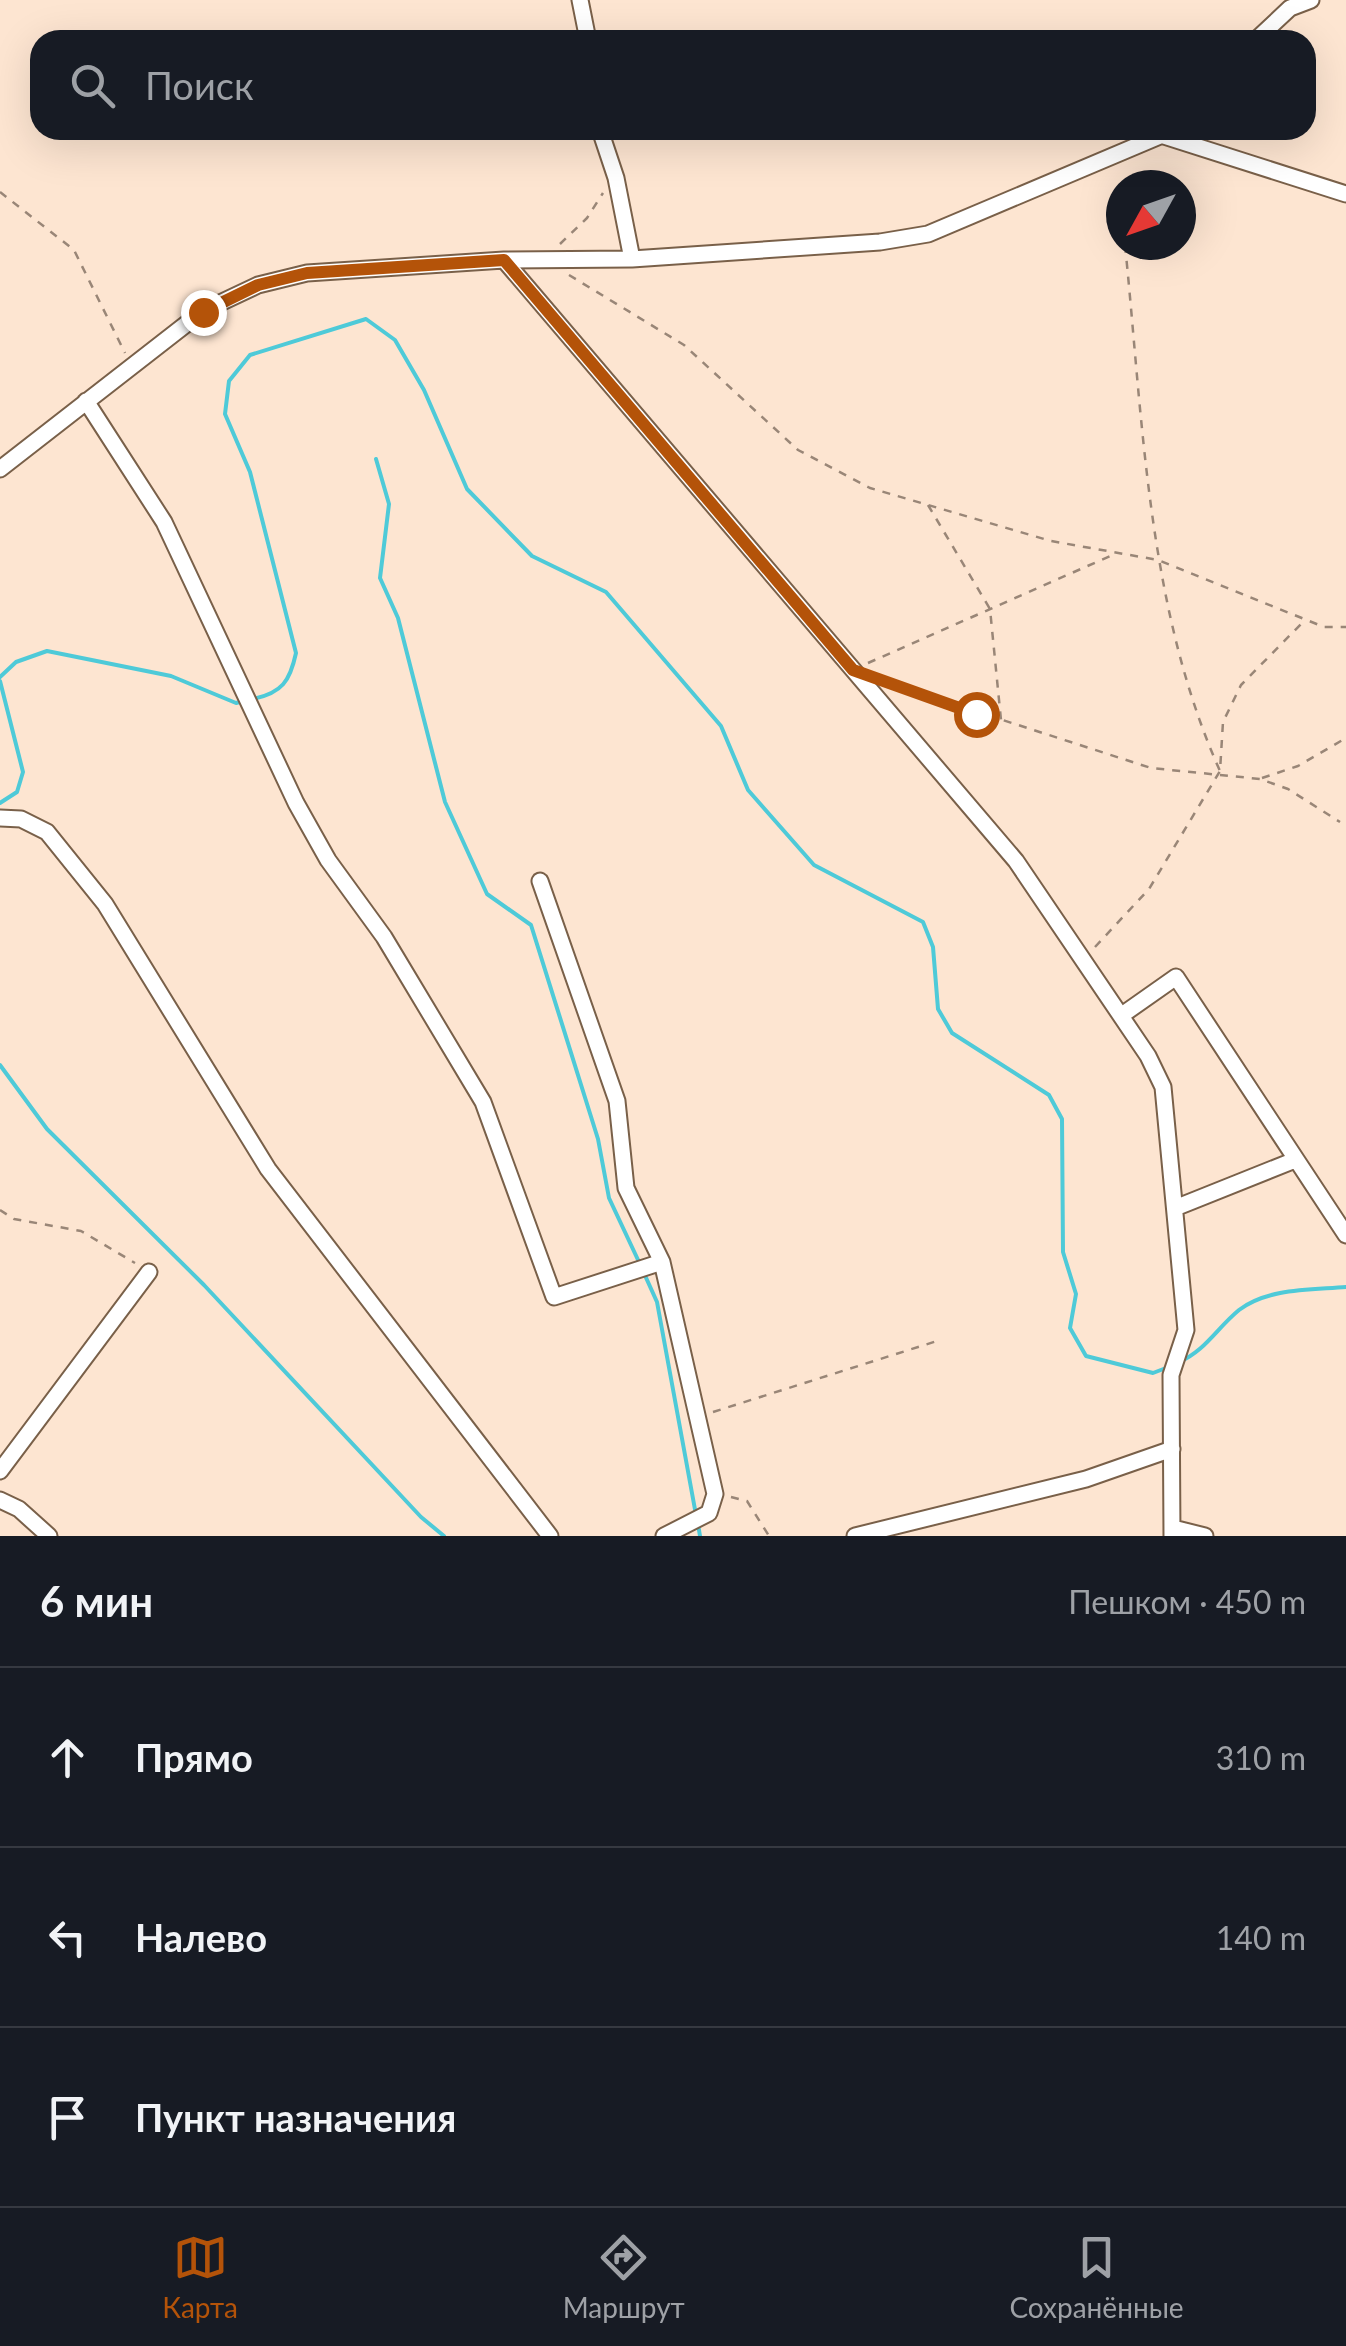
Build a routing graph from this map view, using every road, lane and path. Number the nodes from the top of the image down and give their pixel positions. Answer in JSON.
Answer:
{"nodes":[{"id":1,"x":580,"y":0,"type":"edge"},
{"id":2,"x":1311,"y":0,"type":"edge"},
{"id":3,"x":1287,"y":4,"type":"edge"},
{"id":4,"x":586,"y":30,"type":"edge"},
{"id":5,"x":1265,"y":30,"type":"edge"},
{"id":6,"x":603,"y":140,"type":"edge"},
{"id":7,"x":1152,"y":140,"type":"edge"},
{"id":8,"x":1189,"y":140,"type":"edge"},
{"id":9,"x":609,"y":159,"type":"junction"},
{"id":10,"x":0,"y":192,"type":"edge"},
{"id":11,"x":1346,"y":194,"type":"edge"},
{"id":12,"x":632,"y":259,"type":"junction"},
{"id":13,"x":504,"y":260,"type":"junction"},
{"id":14,"x":544,"y":260,"type":"junction"},
{"id":15,"x":1127,"y":260,"type":"edge"},
{"id":16,"x":130,"y":366,"type":"junction"},
{"id":17,"x":86,"y":400,"type":"junction"},
{"id":18,"x":0,"y":468,"type":"edge"},
{"id":19,"x":927,"y":504,"type":"junction"},
{"id":20,"x":1118,"y":553,"type":"junction"},
{"id":21,"x":1158,"y":560,"type":"junction"},
{"id":22,"x":990,"y":610,"type":"junction"},
{"id":23,"x":1306,"y":620,"type":"junction"},
{"id":24,"x":1346,"y":626,"type":"edge"},
{"id":25,"x":853,"y":670,"type":"junction"},
{"id":26,"x":1001,"y":721,"type":"junction"},
{"id":27,"x":1346,"y":738,"type":"edge"},
{"id":28,"x":1220,"y":771,"type":"junction"},
{"id":29,"x":1260,"y":779,"type":"junction"},
{"id":30,"x":0,"y":818,"type":"edge"},
{"id":31,"x":1340,"y":822,"type":"dead end"},
{"id":32,"x":540,"y":881,"type":"dead end"},
{"id":33,"x":1083,"y":958,"type":"junction"},
{"id":34,"x":1122,"y":1015,"type":"junction"},
{"id":35,"x":1295,"y":1160,"type":"junction"},
{"id":36,"x":1175,"y":1208,"type":"junction"},
{"id":37,"x":0,"y":1210,"type":"edge"},
{"id":38,"x":1346,"y":1235,"type":"edge"},
{"id":39,"x":662,"y":1262,"type":"junction"},
{"id":40,"x":149,"y":1272,"type":"joint"},
{"id":41,"x":937,"y":1341,"type":"dead end"},
{"id":42,"x":697,"y":1418,"type":"junction"},
{"id":43,"x":1172,"y":1448,"type":"junction"},
{"id":44,"x":0,"y":1471,"type":"edge"},
{"id":45,"x":715,"y":1494,"type":"junction"},
{"id":46,"x":0,"y":1500,"type":"edge"},
{"id":47,"x":1173,"y":1532,"type":"edge"},
{"id":48,"x":50,"y":1536,"type":"edge"},
{"id":49,"x":550,"y":1536,"type":"edge"},
{"id":50,"x":664,"y":1536,"type":"edge"},
{"id":51,"x":769,"y":1536,"type":"edge"},
{"id":52,"x":855,"y":1536,"type":"edge"},
{"id":53,"x":1204,"y":1536,"type":"edge"}],
"edges":[{"from":1,"to":4,"type":"street"},
{"from":2,"to":3,"type":"street"},
{"from":3,"to":5,"type":"street"},
{"from":6,"to":9,"type":"street"},
{"from":7,"to":12,"type":"street"},
{"from":8,"to":11,"type":"street"},
{"from":9,"to":12,"type":"street"},
{"from":9,"to":14,"type":"path"},
{"from":10,"to":16,"type":"path"},
{"from":12,"to":14,"type":"street"},
{"from":13,"to":14,"type":"street"},
{"from":13,"to":16,"type":"street"},
{"from":13,"to":25,"type":"street"},
{"from":14,"to":19,"type":"path"},
{"from":15,"to":21,"type":"path"},
{"from":16,"to":17,"type":"street"},
{"from":17,"to":18,"type":"street"},
{"from":17,"to":39,"type":"street"},
{"from":19,"to":20,"type":"path"},
{"from":19,"to":22,"type":"path"},
{"from":20,"to":21,"type":"path"},
{"from":20,"to":22,"type":"path"},
{"from":21,"to":23,"type":"path"},
{"from":21,"to":28,"type":"path"},
{"from":22,"to":25,"type":"path"},
{"from":22,"to":26,"type":"path"},
{"from":23,"to":24,"type":"path"},
{"from":23,"to":28,"type":"path"},
{"from":25,"to":26,"type":"path"},
{"from":25,"to":33,"type":"street"},
{"from":26,"to":28,"type":"path"},
{"from":27,"to":29,"type":"path"},
{"from":28,"to":29,"type":"path"},
{"from":28,"to":33,"type":"path"},
{"from":29,"to":31,"type":"path"},
{"from":30,"to":49,"type":"street"},
{"from":32,"to":39,"type":"street"},
{"from":33,"to":34,"type":"street"},
{"from":34,"to":35,"type":"street"},
{"from":34,"to":36,"type":"street"},
{"from":35,"to":36,"type":"street"},
{"from":35,"to":38,"type":"street"},
{"from":36,"to":43,"type":"street"},
{"from":37,"to":40,"type":"path"},
{"from":39,"to":42,"type":"street"},
{"from":40,"to":44,"type":"street"},
{"from":41,"to":42,"type":"path"},
{"from":42,"to":45,"type":"street"},
{"from":43,"to":47,"type":"street"},
{"from":43,"to":52,"type":"street"},
{"from":45,"to":50,"type":"street"},
{"from":45,"to":51,"type":"path"},
{"from":46,"to":48,"type":"street"},
{"from":47,"to":53,"type":"street"}]}
